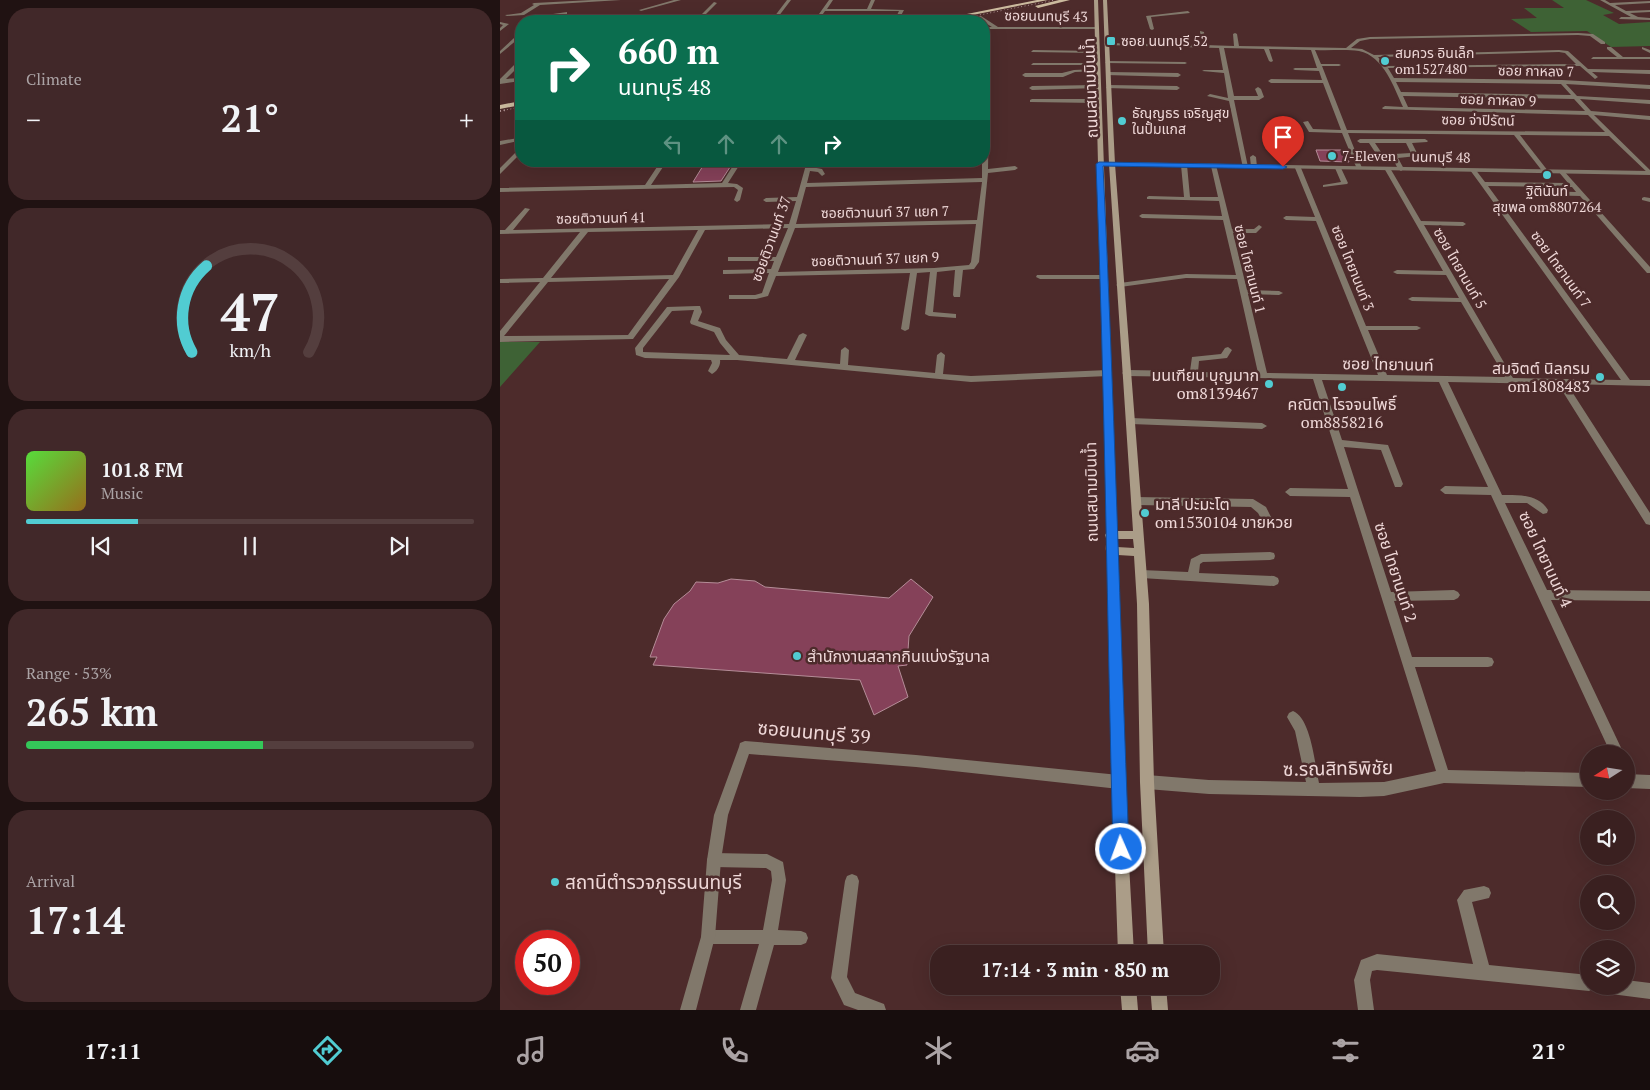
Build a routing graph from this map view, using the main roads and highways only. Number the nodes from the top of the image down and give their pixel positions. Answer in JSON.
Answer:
{"nodes":[{"id":1,"x":1045,"y":0,"type":"edge"},
{"id":2,"x":1067,"y":0,"type":"edge"},
{"id":3,"x":1096,"y":0,"type":"edge"},
{"id":4,"x":1104,"y":0,"type":"edge"},
{"id":5,"x":966,"y":15,"type":"edge"},
{"id":6,"x":989,"y":15,"type":"edge"},
{"id":7,"x":515,"y":104,"type":"edge"},
{"id":8,"x":500,"y":107,"type":"edge"},
{"id":9,"x":515,"y":110,"type":"edge"},
{"id":10,"x":500,"y":113,"type":"edge"},
{"id":11,"x":1099,"y":164,"type":"junction"},
{"id":12,"x":1112,"y":164,"type":"junction"},
{"id":13,"x":1108,"y":373,"type":"junction"},
{"id":14,"x":1126,"y":373,"type":"junction"},
{"id":15,"x":1110,"y":535,"type":"junction"},
{"id":16,"x":1138,"y":535,"type":"junction"},
{"id":17,"x":1111,"y":551,"type":"junction"},
{"id":18,"x":1140,"y":552,"type":"junction"},
{"id":19,"x":1126,"y":945,"type":"edge"},
{"id":20,"x":1156,"y":945,"type":"edge"},
{"id":21,"x":1129,"y":995,"type":"edge"},
{"id":22,"x":1159,"y":995,"type":"edge"},
{"id":23,"x":1130,"y":1010,"type":"edge"},
{"id":24,"x":1160,"y":1010,"type":"edge"}],
"edges":[{"from":1,"to":5,"type":"main road"},
{"from":2,"to":6,"type":"main road"},
{"from":3,"to":11,"type":"main road","name":"ถนนสนามบินน้ำ"},
{"from":4,"to":12,"type":"main road","name":"ถนนสนามบินน้ำ"},
{"from":7,"to":8,"type":"main road"},
{"from":9,"to":10,"type":"main road"},
{"from":11,"to":12,"type":"main road"},
{"from":11,"to":13,"type":"main road","name":"ถนนสนามบินน้ำ"},
{"from":12,"to":14,"type":"main road","name":"ถนนสนามบินน้ำ"},
{"from":13,"to":14,"type":"main road"},
{"from":13,"to":15,"type":"main road","name":"ถนนสนามบินน้ำ"},
{"from":14,"to":16,"type":"main road","name":"ถนนสนามบินน้ำ"},
{"from":15,"to":16,"type":"main road"},
{"from":15,"to":17,"type":"main road","name":"ถนนสนามบินน้ำ"},
{"from":16,"to":18,"type":"main road","name":"ถนนสนามบินน้ำ"},
{"from":17,"to":18,"type":"main road"},
{"from":17,"to":19,"type":"main road","name":"ถนนสนามบินน้ำ"},
{"from":18,"to":20,"type":"main road","name":"ถนนสนามบินน้ำ"},
{"from":21,"to":23,"type":"main road"},
{"from":22,"to":24,"type":"main road"}]}
